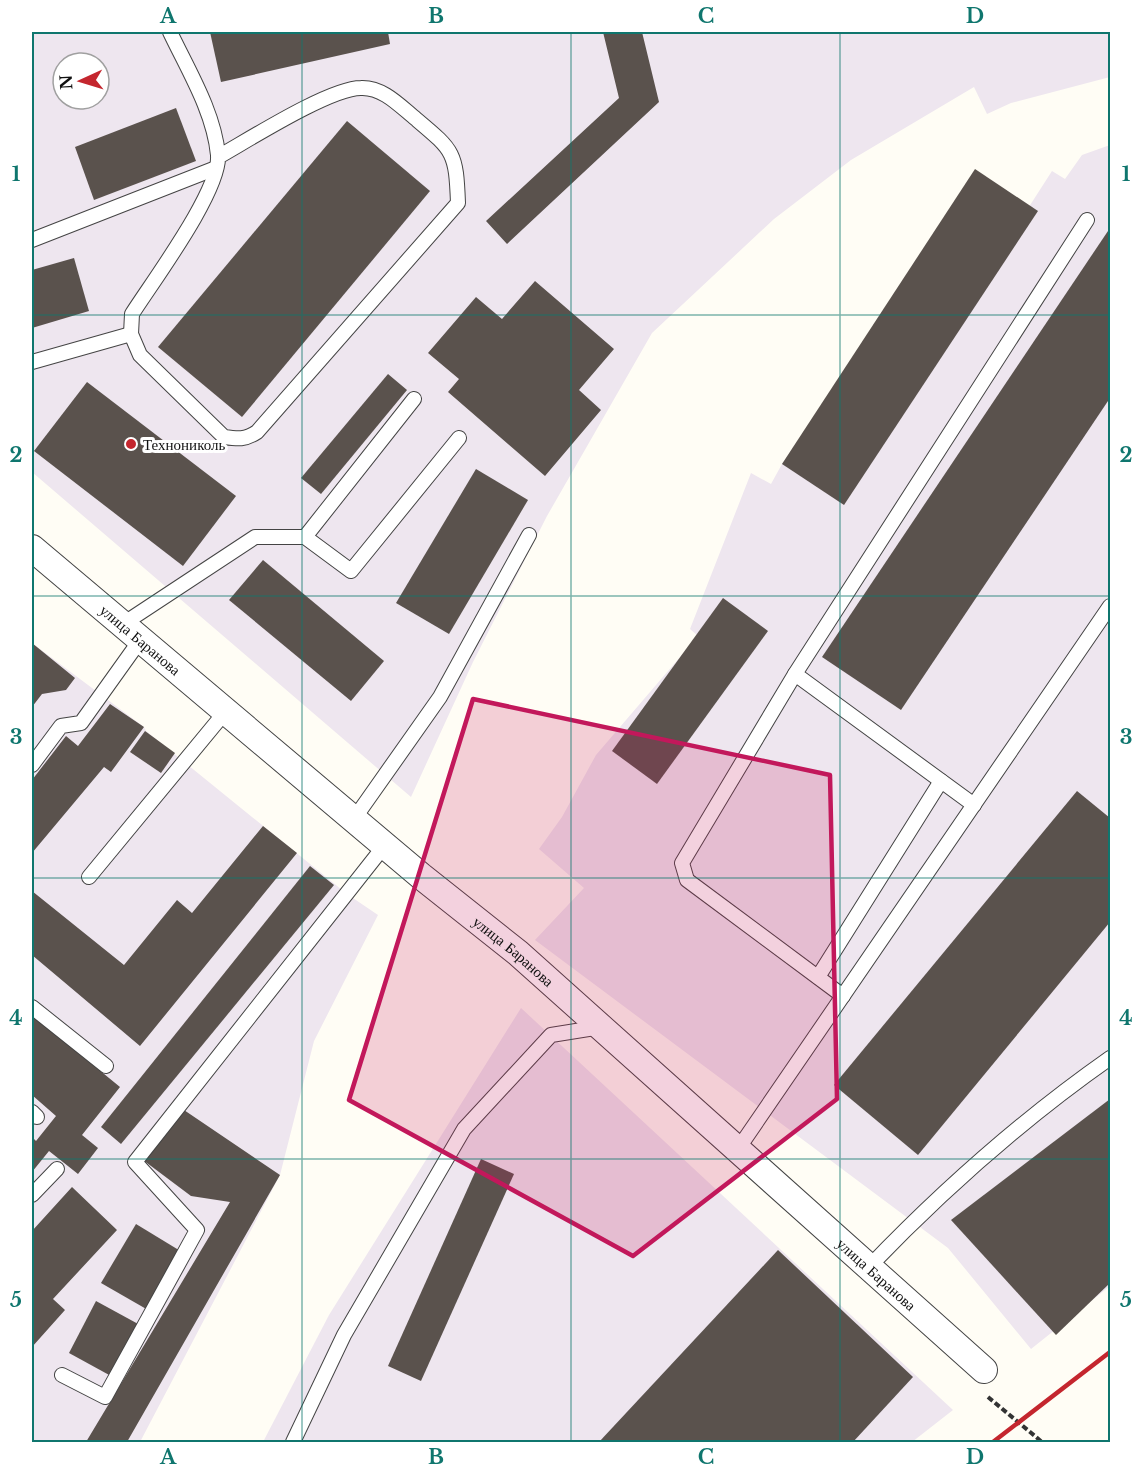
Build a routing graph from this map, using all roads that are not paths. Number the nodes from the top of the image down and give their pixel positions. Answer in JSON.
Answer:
{"nodes":[{"id":1,"x":170,"y":32,"type":"edge"},
{"id":2,"x":217,"y":162,"type":"junction"},
{"id":3,"x":1087,"y":220,"type":"dead end"},
{"id":4,"x":32,"y":240,"type":"edge"},
{"id":5,"x":131,"y":334,"type":"junction"},
{"id":6,"x":32,"y":362,"type":"edge"},
{"id":7,"x":414,"y":399,"type":"dead end"},
{"id":8,"x":459,"y":438,"type":"dead end"},
{"id":9,"x":529,"y":535,"type":"dead end"},
{"id":10,"x":305,"y":537,"type":"junction"},
{"id":11,"x":32,"y":548,"type":"edge"},
{"id":12,"x":1110,"y":606,"type":"edge"},
{"id":13,"x":132,"y":631,"type":"junction"},
{"id":14,"x":795,"y":674,"type":"junction"},
{"id":15,"x":226,"y":711,"type":"junction"},
{"id":16,"x":32,"y":765,"type":"edge"},
{"id":17,"x":941,"y":781,"type":"junction"},
{"id":18,"x":974,"y":805,"type":"junction"},
{"id":19,"x":354,"y":819,"type":"junction"},
{"id":20,"x":385,"y":845,"type":"junction"},
{"id":21,"x":89,"y":877,"type":"dead end"},
{"id":22,"x":818,"y":977,"type":"junction"},
{"id":23,"x":843,"y":996,"type":"junction"},
{"id":24,"x":32,"y":1007,"type":"edge"},
{"id":25,"x":601,"y":1027,"type":"junction"},
{"id":26,"x":1110,"y":1058,"type":"edge"},
{"id":27,"x":106,"y":1066,"type":"dead end"},
{"id":28,"x":738,"y":1149,"type":"junction"},
{"id":29,"x":57,"y":1169,"type":"dead end"},
{"id":30,"x":32,"y":1195,"type":"edge"},
{"id":31,"x":869,"y":1267,"type":"junction"},
{"id":32,"x":984,"y":1370,"type":"road end"},
{"id":33,"x":62,"y":1375,"type":"dead end"},
{"id":34,"x":293,"y":1443,"type":"edge"}],
"edges":[{"from":1,"to":2,"type":"lane"},
{"from":2,"to":4,"type":"lane"},
{"from":2,"to":5,"type":"lane"},
{"from":2,"to":5,"type":"lane"},
{"from":3,"to":14,"type":"lane"},
{"from":5,"to":6,"type":"lane"},
{"from":7,"to":10,"type":"lane"},
{"from":8,"to":10,"type":"lane"},
{"from":9,"to":19,"type":"lane"},
{"from":10,"to":13,"type":"lane"},
{"from":11,"to":13,"type":"street","name":"улица Баранова"},
{"from":12,"to":18,"type":"lane"},
{"from":13,"to":15,"type":"street","name":"улица Баранова"},
{"from":13,"to":16,"type":"lane"},
{"from":14,"to":17,"type":"lane"},
{"from":14,"to":22,"type":"lane"},
{"from":15,"to":19,"type":"street","name":"улица Баранова"},
{"from":15,"to":21,"type":"lane"},
{"from":17,"to":18,"type":"lane"},
{"from":17,"to":22,"type":"lane"},
{"from":18,"to":23,"type":"lane"},
{"from":19,"to":20,"type":"street","name":"улица Баранова"},
{"from":20,"to":25,"type":"street","name":"улица Баранова"},
{"from":20,"to":33,"type":"lane"},
{"from":22,"to":23,"type":"lane"},
{"from":23,"to":28,"type":"lane"},
{"from":24,"to":27,"type":"lane"},
{"from":25,"to":28,"type":"street","name":"улица Баранова"},
{"from":25,"to":34,"type":"lane"},
{"from":26,"to":31,"type":"lane"},
{"from":28,"to":31,"type":"street","name":"улица Баранова"},
{"from":29,"to":30,"type":"lane"},
{"from":31,"to":32,"type":"street","name":"улица Баранова"}]}
